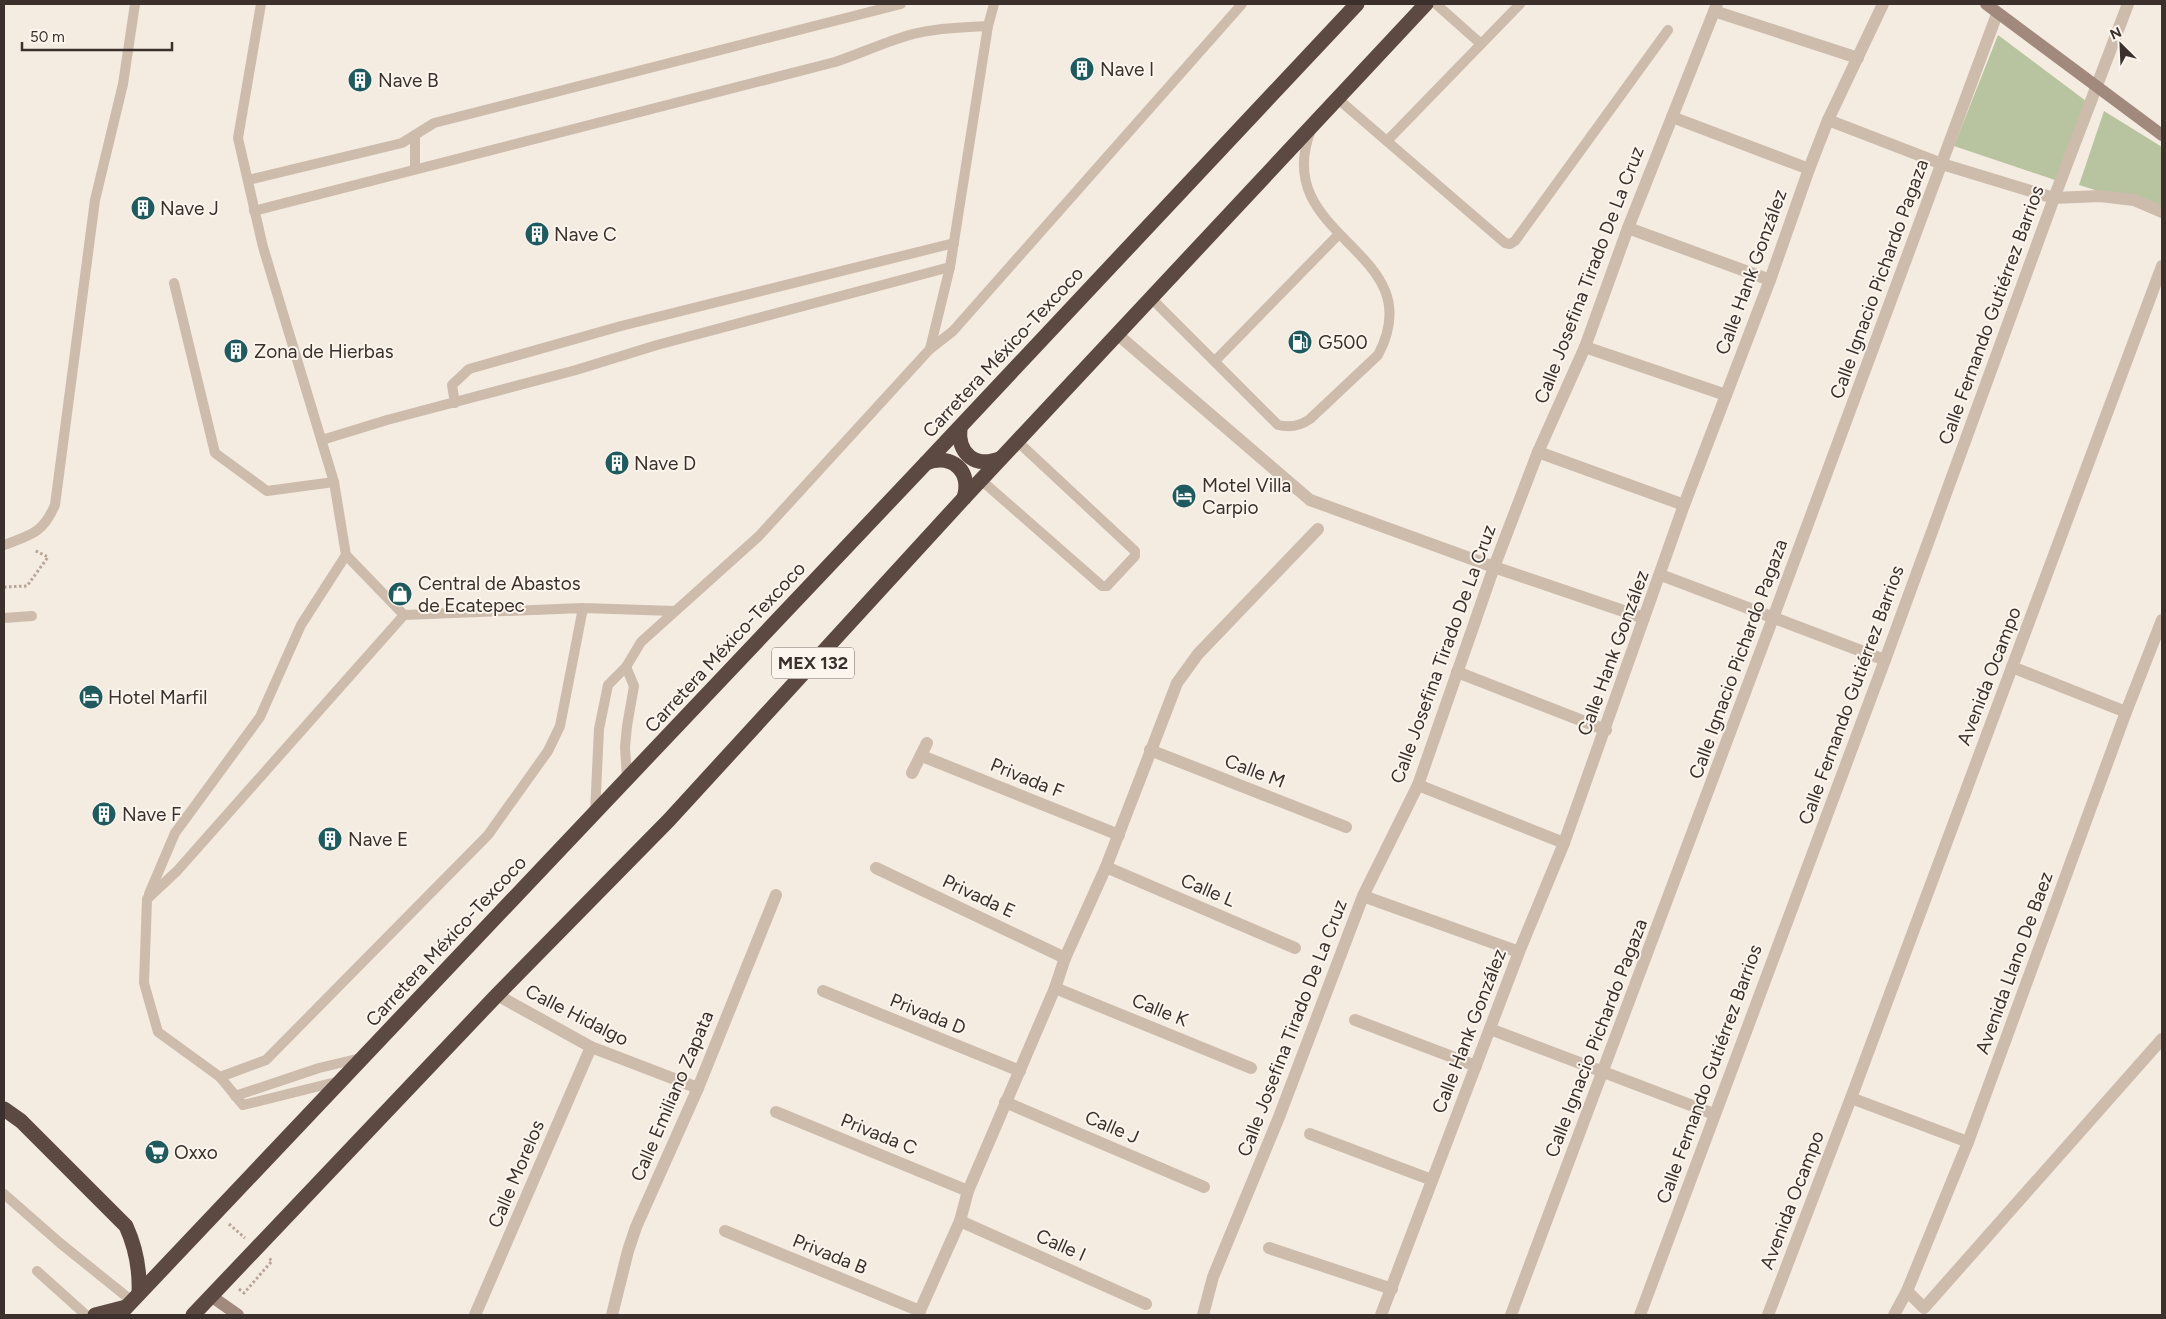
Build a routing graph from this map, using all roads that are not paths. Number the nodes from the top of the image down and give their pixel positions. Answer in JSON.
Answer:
{"nodes":[{"id":1,"x":135,"y":4,"type":"edge"},
{"id":2,"x":261,"y":4,"type":"edge"},
{"id":3,"x":901,"y":4,"type":"edge"},
{"id":4,"x":994,"y":4,"type":"edge"},
{"id":5,"x":1242,"y":4,"type":"edge"},
{"id":6,"x":1357,"y":4,"type":"edge"},
{"id":7,"x":1426,"y":4,"type":"edge"},
{"id":8,"x":1436,"y":4,"type":"edge"},
{"id":9,"x":1520,"y":4,"type":"edge"},
{"id":10,"x":1883,"y":4,"type":"edge"},
{"id":11,"x":1986,"y":4,"type":"edge"},
{"id":12,"x":2128,"y":4,"type":"edge"},
{"id":13,"x":1716,"y":8,"type":"edge"},
{"id":14,"x":1997,"y":14,"type":"junction"},
{"id":15,"x":988,"y":26,"type":"junction"},
{"id":16,"x":1668,"y":30,"type":"dead end"},
{"id":17,"x":1481,"y":44,"type":"junction"},
{"id":18,"x":1858,"y":58,"type":"junction"},
{"id":19,"x":2096,"y":87,"type":"junction"},
{"id":20,"x":1338,"y":99,"type":"junction"},
{"id":21,"x":1672,"y":117,"type":"junction"},
{"id":22,"x":1828,"y":120,"type":"junction"},
{"id":23,"x":1313,"y":124,"type":"junction"},
{"id":24,"x":415,"y":135,"type":"junction"},
{"id":25,"x":2162,"y":135,"type":"edge"},
{"id":26,"x":1386,"y":141,"type":"junction"},
{"id":27,"x":1942,"y":164,"type":"junction"},
{"id":28,"x":416,"y":168,"type":"junction"},
{"id":29,"x":1809,"y":170,"type":"junction"},
{"id":30,"x":248,"y":180,"type":"junction"},
{"id":31,"x":2054,"y":198,"type":"junction"},
{"id":32,"x":254,"y":211,"type":"junction"},
{"id":33,"x":2162,"y":212,"type":"edge"},
{"id":34,"x":1628,"y":228,"type":"junction"},
{"id":35,"x":1339,"y":234,"type":"junction"},
{"id":36,"x":954,"y":244,"type":"junction"},
{"id":37,"x":2162,"y":266,"type":"edge"},
{"id":38,"x":950,"y":267,"type":"junction"},
{"id":39,"x":1770,"y":280,"type":"junction"},
{"id":40,"x":174,"y":283,"type":"dead end"},
{"id":41,"x":1150,"y":297,"type":"junction"},
{"id":42,"x":1116,"y":334,"type":"junction"},
{"id":43,"x":1585,"y":347,"type":"junction"},
{"id":44,"x":930,"y":349,"type":"junction"},
{"id":45,"x":1215,"y":362,"type":"junction"},
{"id":46,"x":1726,"y":395,"type":"junction"},
{"id":47,"x":455,"y":403,"type":"junction"},
{"id":48,"x":960,"y":428,"type":"junction"},
{"id":49,"x":322,"y":440,"type":"junction"},
{"id":50,"x":1017,"y":441,"type":"junction"},
{"id":51,"x":1538,"y":452,"type":"junction"},
{"id":52,"x":1001,"y":458,"type":"junction"},
{"id":53,"x":926,"y":463,"type":"junction"},
{"id":54,"x":981,"y":480,"type":"junction"},
{"id":55,"x":334,"y":482,"type":"junction"},
{"id":56,"x":964,"y":498,"type":"junction"},
{"id":57,"x":1684,"y":505,"type":"junction"},
{"id":58,"x":1318,"y":529,"type":"dead end"},
{"id":59,"x":4,"y":545,"type":"edge"},
{"id":60,"x":346,"y":555,"type":"junction"},
{"id":61,"x":1494,"y":567,"type":"junction"},
{"id":62,"x":1661,"y":575,"type":"junction"},
{"id":63,"x":583,"y":608,"type":"junction"},
{"id":64,"x":674,"y":611,"type":"junction"},
{"id":65,"x":404,"y":615,"type":"junction"},
{"id":66,"x":32,"y":616,"type":"dead end"},
{"id":67,"x":4,"y":618,"type":"edge"},
{"id":68,"x":1644,"y":618,"type":"junction"},
{"id":69,"x":1773,"y":618,"type":"junction"},
{"id":70,"x":2162,"y":620,"type":"edge"},
{"id":71,"x":1885,"y":660,"type":"junction"},
{"id":72,"x":626,"y":667,"type":"junction"},
{"id":73,"x":2012,"y":667,"type":"junction"},
{"id":74,"x":1457,"y":672,"type":"junction"},
{"id":75,"x":2126,"y":712,"type":"junction"},
{"id":76,"x":1606,"y":730,"type":"junction"},
{"id":77,"x":927,"y":743,"type":"dead end"},
{"id":78,"x":1150,"y":750,"type":"junction"},
{"id":79,"x":922,"y":756,"type":"junction"},
{"id":80,"x":912,"y":773,"type":"dead end"},
{"id":81,"x":628,"y":778,"type":"junction"},
{"id":82,"x":1418,"y":785,"type":"junction"},
{"id":83,"x":595,"y":813,"type":"junction"},
{"id":84,"x":1346,"y":827,"type":"dead end"},
{"id":85,"x":1119,"y":835,"type":"junction"},
{"id":86,"x":1564,"y":843,"type":"junction"},
{"id":87,"x":1106,"y":867,"type":"junction"},
{"id":88,"x":876,"y":868,"type":"dead end"},
{"id":89,"x":776,"y":895,"type":"dead end"},
{"id":90,"x":1363,"y":896,"type":"junction"},
{"id":91,"x":147,"y":899,"type":"junction"},
{"id":92,"x":1295,"y":948,"type":"dead end"},
{"id":93,"x":1519,"y":952,"type":"junction"},
{"id":94,"x":1065,"y":958,"type":"junction"},
{"id":95,"x":1055,"y":988,"type":"junction"},
{"id":96,"x":823,"y":991,"type":"dead end"},
{"id":97,"x":496,"y":995,"type":"junction"},
{"id":98,"x":1355,"y":1020,"type":"dead end"},
{"id":99,"x":1490,"y":1029,"type":"junction"},
{"id":100,"x":2162,"y":1039,"type":"edge"},
{"id":101,"x":591,"y":1047,"type":"junction"},
{"id":102,"x":362,"y":1058,"type":"junction"},
{"id":103,"x":1476,"y":1066,"type":"junction"},
{"id":104,"x":1251,"y":1068,"type":"dead end"},
{"id":105,"x":1020,"y":1071,"type":"junction"},
{"id":106,"x":1604,"y":1071,"type":"junction"},
{"id":107,"x":220,"y":1076,"type":"junction"},
{"id":108,"x":341,"y":1081,"type":"junction"},
{"id":109,"x":698,"y":1088,"type":"junction"},
{"id":110,"x":235,"y":1096,"type":"junction"},
{"id":111,"x":1851,"y":1098,"type":"junction"},
{"id":112,"x":1006,"y":1102,"type":"junction"},
{"id":113,"x":4,"y":1109,"type":"edge"},
{"id":114,"x":776,"y":1112,"type":"dead end"},
{"id":115,"x":1714,"y":1114,"type":"junction"},
{"id":116,"x":1310,"y":1134,"type":"dead end"},
{"id":117,"x":1968,"y":1142,"type":"junction"},
{"id":118,"x":1432,"y":1180,"type":"junction"},
{"id":119,"x":1204,"y":1187,"type":"dead end"},
{"id":120,"x":968,"y":1191,"type":"junction"},
{"id":121,"x":4,"y":1194,"type":"edge"},
{"id":122,"x":960,"y":1221,"type":"junction"},
{"id":123,"x":725,"y":1230,"type":"dead end"},
{"id":124,"x":1269,"y":1248,"type":"dead end"},
{"id":125,"x":37,"y":1271,"type":"dead end"},
{"id":126,"x":1392,"y":1289,"type":"junction"},
{"id":127,"x":1908,"y":1291,"type":"junction"},
{"id":128,"x":211,"y":1296,"type":"junction"},
{"id":129,"x":129,"y":1304,"type":"edge"},
{"id":130,"x":1146,"y":1304,"type":"dead end"},
{"id":131,"x":1925,"y":1312,"type":"edge"},
{"id":132,"x":919,"y":1313,"type":"edge"},
{"id":133,"x":234,"y":1314,"type":"edge"},
{"id":134,"x":86,"y":1315,"type":"edge"},
{"id":135,"x":95,"y":1315,"type":"edge"},
{"id":136,"x":192,"y":1315,"type":"edge"},
{"id":137,"x":475,"y":1315,"type":"edge"},
{"id":138,"x":612,"y":1315,"type":"edge"},
{"id":139,"x":1203,"y":1315,"type":"edge"},
{"id":140,"x":1381,"y":1315,"type":"edge"},
{"id":141,"x":1510,"y":1315,"type":"edge"},
{"id":142,"x":1640,"y":1315,"type":"edge"},
{"id":143,"x":1768,"y":1315,"type":"edge"},
{"id":144,"x":1894,"y":1315,"type":"edge"}],
"edges":[{"from":1,"to":59,"type":"lane"},
{"from":2,"to":30,"type":"lane"},
{"from":3,"to":24,"type":"lane"},
{"from":4,"to":15,"type":"lane"},
{"from":5,"to":44,"type":"lane"},
{"from":6,"to":48,"type":"highway","name":"Carretera México-Texcoco","number":"MEX 132"},
{"from":7,"to":20,"type":"highway","number":"MEX 132"},
{"from":8,"to":17,"type":"lane"},
{"from":9,"to":17,"type":"lane"},
{"from":10,"to":18,"type":"street","name":"Calle Hank González"},
{"from":11,"to":14,"type":"main road"},
{"from":12,"to":19,"type":"street","name":"Calle Fernando Gutiérrez Barrios"},
{"from":13,"to":18,"type":"street"},
{"from":13,"to":21,"type":"street","name":"Calle Josefina Tirado De La Cruz"},
{"from":14,"to":19,"type":"main road"},
{"from":14,"to":27,"type":"street","name":"Calle Ignacio Pichardo Pagaza"},
{"from":15,"to":28,"type":"lane"},
{"from":15,"to":36,"type":"lane"},
{"from":16,"to":26,"type":"lane"},
{"from":17,"to":26,"type":"lane"},
{"from":18,"to":22,"type":"street","name":"Calle Hank González"},
{"from":19,"to":25,"type":"main road"},
{"from":19,"to":31,"type":"street","name":"Calle Fernando Gutiérrez Barrios"},
{"from":20,"to":23,"type":"highway","number":"MEX 132"},
{"from":20,"to":26,"type":"lane"},
{"from":21,"to":29,"type":"street"},
{"from":21,"to":34,"type":"street","name":"Calle Josefina Tirado De La Cruz"},
{"from":22,"to":27,"type":"street"},
{"from":22,"to":29,"type":"street","name":"Calle Hank González"},
{"from":23,"to":35,"type":"lane"},
{"from":23,"to":41,"type":"highway","number":"MEX 132"},
{"from":24,"to":28,"type":"lane"},
{"from":24,"to":30,"type":"lane"},
{"from":27,"to":31,"type":"street"},
{"from":27,"to":69,"type":"street","name":"Calle Ignacio Pichardo Pagaza"},
{"from":28,"to":32,"type":"lane"},
{"from":29,"to":39,"type":"street","name":"Calle Hank González"},
{"from":30,"to":32,"type":"lane"},
{"from":31,"to":33,"type":"street"},
{"from":31,"to":71,"type":"street","name":"Calle Fernando Gutiérrez Barrios"},
{"from":32,"to":49,"type":"lane"},
{"from":34,"to":39,"type":"street"},
{"from":34,"to":43,"type":"street","name":"Calle Josefina Tirado De La Cruz"},
{"from":35,"to":45,"type":"lane"},
{"from":35,"to":45,"type":"lane"},
{"from":36,"to":38,"type":"lane"},
{"from":36,"to":47,"type":"lane"},
{"from":37,"to":73,"type":"street","name":"Avenida Ocampo"},
{"from":38,"to":44,"type":"lane"},
{"from":38,"to":47,"type":"lane"},
{"from":39,"to":46,"type":"street","name":"Calle Hank González"},
{"from":40,"to":55,"type":"lane"},
{"from":41,"to":42,"type":"highway","number":"MEX 132"},
{"from":41,"to":45,"type":"lane"},
{"from":42,"to":50,"type":"highway","number":"MEX 132"},
{"from":42,"to":61,"type":"street"},
{"from":43,"to":46,"type":"street"},
{"from":43,"to":51,"type":"street","name":"Calle Josefina Tirado De La Cruz"},
{"from":44,"to":64,"type":"lane"},
{"from":46,"to":57,"type":"street","name":"Calle Hank González"},
{"from":47,"to":49,"type":"lane"},
{"from":48,"to":52,"type":"highway"},
{"from":48,"to":53,"type":"highway","name":"Carretera México-Texcoco","number":"MEX 132"},
{"from":49,"to":55,"type":"lane"},
{"from":50,"to":52,"type":"highway","number":"MEX 132"},
{"from":50,"to":54,"type":"lane"},
{"from":51,"to":57,"type":"street"},
{"from":51,"to":61,"type":"street","name":"Calle Josefina Tirado De La Cruz"},
{"from":52,"to":54,"type":"highway","number":"MEX 132"},
{"from":53,"to":56,"type":"highway"},
{"from":53,"to":81,"type":"highway","name":"Carretera México-Texcoco","number":"MEX 132"},
{"from":54,"to":56,"type":"highway","number":"MEX 132"},
{"from":55,"to":60,"type":"lane"},
{"from":56,"to":97,"type":"highway","number":"MEX 132"},
{"from":57,"to":62,"type":"street","name":"Calle Hank González"},
{"from":58,"to":78,"type":"street"},
{"from":60,"to":65,"type":"lane"},
{"from":60,"to":91,"type":"lane"},
{"from":61,"to":68,"type":"street"},
{"from":61,"to":74,"type":"street","name":"Calle Josefina Tirado De La Cruz"},
{"from":62,"to":68,"type":"street","name":"Calle Hank González"},
{"from":62,"to":69,"type":"street"},
{"from":63,"to":64,"type":"lane"},
{"from":63,"to":65,"type":"lane"},
{"from":63,"to":107,"type":"lane"},
{"from":64,"to":72,"type":"lane"},
{"from":65,"to":91,"type":"lane"},
{"from":66,"to":67,"type":"lane"},
{"from":68,"to":76,"type":"street","name":"Calle Hank González"},
{"from":69,"to":71,"type":"street"},
{"from":69,"to":106,"type":"street","name":"Calle Ignacio Pichardo Pagaza"},
{"from":70,"to":75,"type":"street","name":"Avenida Llano De Baez"},
{"from":71,"to":115,"type":"street","name":"Calle Fernando Gutiérrez Barrios"},
{"from":72,"to":81,"type":"lane"},
{"from":72,"to":83,"type":"lane"},
{"from":73,"to":75,"type":"street"},
{"from":73,"to":111,"type":"street","name":"Avenida Ocampo"},
{"from":74,"to":76,"type":"street"},
{"from":74,"to":82,"type":"street","name":"Calle Josefina Tirado De La Cruz"},
{"from":75,"to":117,"type":"street","name":"Avenida Llano De Baez"},
{"from":76,"to":86,"type":"street","name":"Calle Hank González"},
{"from":77,"to":79,"type":"street"},
{"from":78,"to":84,"type":"street","name":"Calle M"},
{"from":78,"to":85,"type":"street"},
{"from":79,"to":80,"type":"street"},
{"from":79,"to":85,"type":"street","name":"Privada F"},
{"from":81,"to":83,"type":"highway","name":"Carretera México-Texcoco","number":"MEX 132"},
{"from":82,"to":86,"type":"street"},
{"from":82,"to":90,"type":"street","name":"Calle Josefina Tirado De La Cruz"},
{"from":83,"to":102,"type":"highway","name":"Carretera México-Texcoco","number":"MEX 132"},
{"from":85,"to":87,"type":"street"},
{"from":86,"to":93,"type":"street","name":"Calle Hank González"},
{"from":87,"to":92,"type":"street","name":"Calle L"},
{"from":87,"to":94,"type":"street"},
{"from":88,"to":94,"type":"street","name":"Privada E"},
{"from":89,"to":109,"type":"street","name":"Calle Emiliano Zapata"},
{"from":90,"to":93,"type":"street"},
{"from":90,"to":139,"type":"street","name":"Calle Josefina Tirado De La Cruz"},
{"from":91,"to":107,"type":"lane"},
{"from":93,"to":99,"type":"street","name":"Calle Hank González"},
{"from":94,"to":95,"type":"street"},
{"from":95,"to":104,"type":"street","name":"Calle K"},
{"from":95,"to":105,"type":"street"},
{"from":96,"to":105,"type":"street","name":"Privada D"},
{"from":97,"to":101,"type":"street","name":"Calle Hidalgo"},
{"from":97,"to":128,"type":"highway","number":"MEX 132"},
{"from":98,"to":103,"type":"street"},
{"from":99,"to":103,"type":"street","name":"Calle Hank González"},
{"from":99,"to":106,"type":"street"},
{"from":100,"to":131,"type":"street"},
{"from":101,"to":109,"type":"street","name":"Calle Hidalgo"},
{"from":101,"to":137,"type":"street","name":"Calle Morelos"},
{"from":102,"to":108,"type":"highway","name":"Carretera México-Texcoco","number":"MEX 132"},
{"from":102,"to":110,"type":"lane"},
{"from":103,"to":118,"type":"street","name":"Calle Hank González"},
{"from":105,"to":112,"type":"street"},
{"from":106,"to":115,"type":"street"},
{"from":106,"to":141,"type":"street","name":"Calle Ignacio Pichardo Pagaza"},
{"from":107,"to":110,"type":"lane"},
{"from":108,"to":110,"type":"lane"},
{"from":108,"to":129,"type":"highway","name":"Carretera México-Texcoco","number":"MEX 132"},
{"from":109,"to":138,"type":"street","name":"Calle Emiliano Zapata"},
{"from":111,"to":117,"type":"street"},
{"from":111,"to":143,"type":"street","name":"Avenida Ocampo"},
{"from":112,"to":119,"type":"street","name":"Calle J"},
{"from":112,"to":120,"type":"street"},
{"from":113,"to":129,"type":"highway"},
{"from":114,"to":120,"type":"street","name":"Privada C"},
{"from":115,"to":142,"type":"street","name":"Calle Fernando Gutiérrez Barrios"},
{"from":116,"to":118,"type":"street"},
{"from":117,"to":127,"type":"street","name":"Avenida Llano De Baez"},
{"from":118,"to":126,"type":"street","name":"Calle Hank González"},
{"from":120,"to":122,"type":"street"},
{"from":121,"to":129,"type":"lane"},
{"from":122,"to":130,"type":"street","name":"Calle I"},
{"from":122,"to":132,"type":"street"},
{"from":123,"to":132,"type":"street","name":"Privada B"},
{"from":124,"to":126,"type":"street"},
{"from":125,"to":134,"type":"lane"},
{"from":126,"to":140,"type":"street","name":"Calle Hank González"},
{"from":127,"to":131,"type":"street"},
{"from":127,"to":144,"type":"street","name":"Avenida Llano De Baez"},
{"from":128,"to":133,"type":"main road"},
{"from":128,"to":136,"type":"highway","number":"MEX 132"},
{"from":129,"to":135,"type":"highway"}]}
